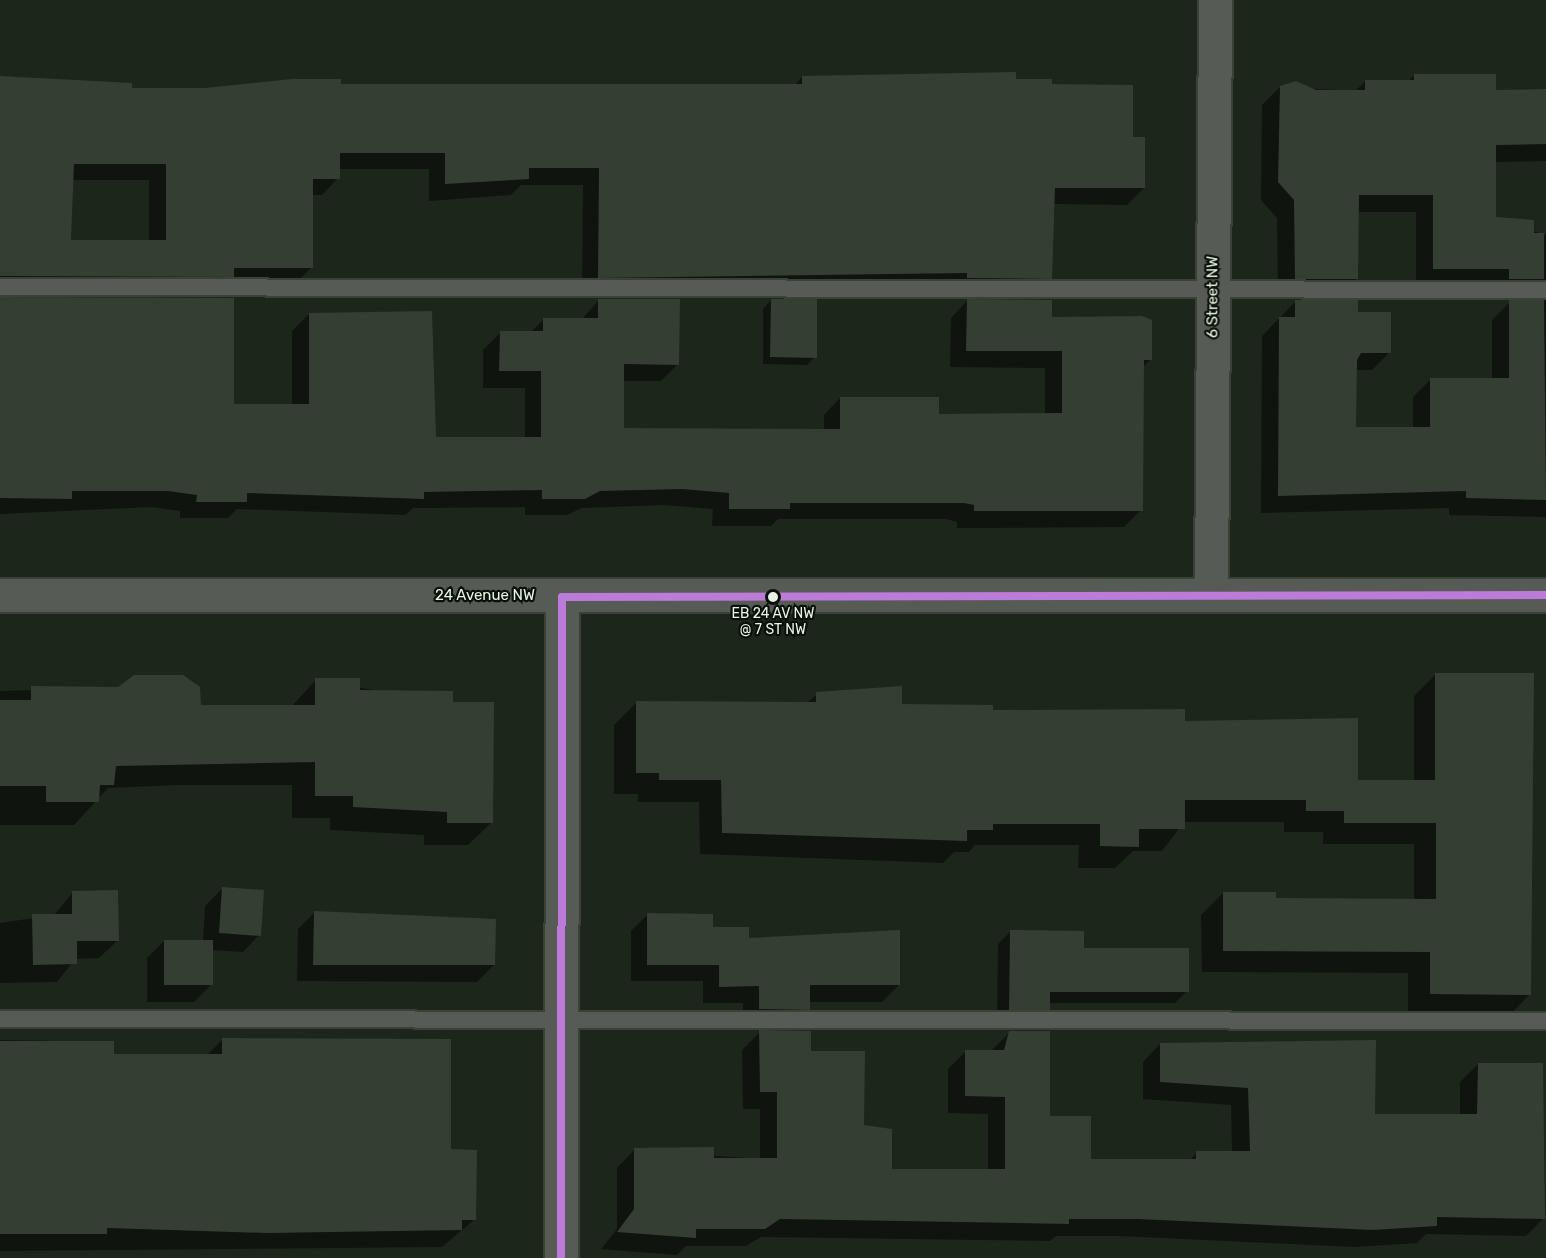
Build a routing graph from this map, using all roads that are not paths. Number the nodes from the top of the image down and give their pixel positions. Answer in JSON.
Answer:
{"nodes":[{"id":1,"x":1215,"y":0,"type":"edge"},
{"id":2,"x":0,"y":287,"type":"edge"},
{"id":3,"x":1546,"y":290,"type":"edge"},
{"id":4,"x":1213,"y":291,"type":"junction"},
{"id":5,"x":1211,"y":594,"type":"junction"},
{"id":6,"x":0,"y":595,"type":"edge"},
{"id":7,"x":1546,"y":595,"type":"edge"},
{"id":8,"x":562,"y":597,"type":"junction"},
{"id":9,"x":0,"y":1020,"type":"edge"},
{"id":10,"x":561,"y":1021,"type":"junction"},
{"id":11,"x":1546,"y":1021,"type":"edge"},
{"id":12,"x":561,"y":1258,"type":"edge"}],
"edges":[{"from":1,"to":4,"type":"street","name":"6 Street NW"},
{"from":2,"to":4,"type":"lane"},
{"from":3,"to":4,"type":"lane"},
{"from":4,"to":5,"type":"street","name":"6 Street NW"},
{"from":5,"to":7,"type":"street","name":"24 Avenue NW"},
{"from":5,"to":8,"type":"street","name":"24 Avenue NW"},
{"from":6,"to":8,"type":"street","name":"24 Avenue NW"},
{"from":8,"to":10,"type":"street"},
{"from":9,"to":10,"type":"lane"},
{"from":10,"to":11,"type":"lane"},
{"from":10,"to":12,"type":"street"}]}
